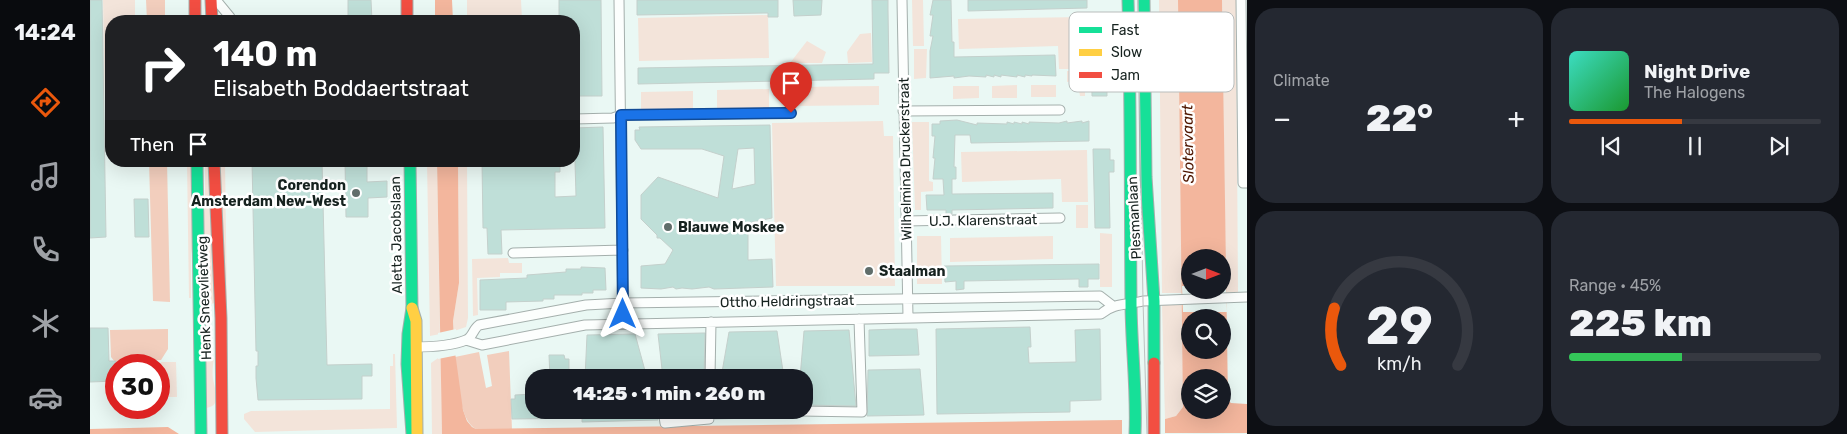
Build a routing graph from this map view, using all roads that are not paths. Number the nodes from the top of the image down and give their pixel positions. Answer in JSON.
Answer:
{"nodes":[{"id":1,"x":195,"y":0,"type":"edge"},
{"id":2,"x":212,"y":0,"type":"edge"},
{"id":3,"x":216,"y":0,"type":"edge"},
{"id":4,"x":407,"y":0,"type":"edge"},
{"id":5,"x":619,"y":0,"type":"edge"},
{"id":6,"x":902,"y":0,"type":"edge"},
{"id":7,"x":1241,"y":0,"type":"edge"},
{"id":8,"x":195,"y":15,"type":"edge"},
{"id":9,"x":212,"y":15,"type":"edge"},
{"id":10,"x":228,"y":15,"type":"edge"},
{"id":11,"x":407,"y":15,"type":"edge"},
{"id":12,"x":1244,"y":26,"type":"edge"},
{"id":13,"x":1244,"y":63,"type":"edge"},
{"id":14,"x":1130,"y":92,"type":"edge"},
{"id":15,"x":1145,"y":92,"type":"edge"},
{"id":16,"x":1245,"y":102,"type":"edge"},
{"id":17,"x":1060,"y":110,"type":"dead end"},
{"id":18,"x":903,"y":111,"type":"junction"},
{"id":19,"x":791,"y":113,"type":"dead end"},
{"id":20,"x":621,"y":115,"type":"junction"},
{"id":21,"x":580,"y":119,"type":"edge"},
{"id":22,"x":1245,"y":140,"type":"edge"},
{"id":23,"x":197,"y":167,"type":"edge"},
{"id":24,"x":214,"y":167,"type":"edge"},
{"id":25,"x":410,"y":167,"type":"edge"},
{"id":26,"x":1247,"y":183,"type":"edge"},
{"id":27,"x":1060,"y":218,"type":"dead end"},
{"id":28,"x":906,"y":221,"type":"junction"},
{"id":29,"x":623,"y":250,"type":"junction"},
{"id":30,"x":513,"y":253,"type":"dead end"},
{"id":31,"x":1247,"y":297,"type":"edge"},
{"id":32,"x":907,"y":299,"type":"junction"},
{"id":33,"x":1154,"y":301,"type":"junction"},
{"id":34,"x":623,"y":303,"type":"junction"},
{"id":35,"x":1131,"y":304,"type":"junction"},
{"id":36,"x":1113,"y":306,"type":"junction"},
{"id":37,"x":412,"y":308,"type":"junction"},
{"id":38,"x":908,"y":317,"type":"junction"},
{"id":39,"x":859,"y":319,"type":"junction"},
{"id":40,"x":711,"y":322,"type":"junction"},
{"id":41,"x":623,"y":324,"type":"junction"},
{"id":42,"x":463,"y":341,"type":"junction"},
{"id":43,"x":415,"y":347,"type":"junction"},
{"id":44,"x":710,"y":369,"type":"edge"},
{"id":45,"x":813,"y":411,"type":"edge"},
{"id":46,"x":664,"y":419,"type":"edge"},
{"id":47,"x":709,"y":419,"type":"edge"},
{"id":48,"x":201,"y":434,"type":"edge"},
{"id":49,"x":222,"y":434,"type":"edge"},
{"id":50,"x":412,"y":434,"type":"edge"},
{"id":51,"x":417,"y":434,"type":"edge"},
{"id":52,"x":1135,"y":434,"type":"edge"},
{"id":53,"x":1154,"y":434,"type":"edge"}],
"edges":[{"from":1,"to":8,"type":"street"},
{"from":2,"to":9,"type":"street"},
{"from":3,"to":10,"type":"street"},
{"from":4,"to":11,"type":"street"},
{"from":5,"to":20,"type":"street"},
{"from":6,"to":18,"type":"street","name":"Wilhelmina Druckerstraat"},
{"from":7,"to":12,"type":"street"},
{"from":12,"to":13,"type":"street"},
{"from":13,"to":16,"type":"street"},
{"from":14,"to":35,"type":"street","name":"Plesmanlaan"},
{"from":15,"to":33,"type":"street","name":"Plesmanlaan"},
{"from":16,"to":22,"type":"street"},
{"from":17,"to":18,"type":"street"},
{"from":18,"to":28,"type":"street","name":"Wilhelmina Druckerstraat"},
{"from":19,"to":20,"type":"street"},
{"from":20,"to":21,"type":"street"},
{"from":20,"to":29,"type":"street"},
{"from":22,"to":26,"type":"street"},
{"from":23,"to":48,"type":"street","name":"Henk Sneevlietweg"},
{"from":24,"to":49,"type":"street","name":"Henk Sneevlietweg"},
{"from":25,"to":37,"type":"street","name":"Aletta Jacobslaan"},
{"from":27,"to":28,"type":"street","name":"U.J. Klarenstraat"},
{"from":28,"to":32,"type":"street","name":"Wilhelmina Druckerstraat"},
{"from":29,"to":30,"type":"street"},
{"from":29,"to":34,"type":"street"},
{"from":31,"to":33,"type":"street","name":"Ottho Heldringstraat"},
{"from":32,"to":34,"type":"street","name":"Ottho Heldringstraat"},
{"from":32,"to":36,"type":"street","name":"Ottho Heldringstraat"},
{"from":32,"to":38,"type":"street","name":"Wilhelmina Druckerstraat"},
{"from":33,"to":35,"type":"street","name":"Ottho Heldringstraat"},
{"from":33,"to":53,"type":"street","name":"Plesmanlaan"},
{"from":34,"to":41,"type":"street"},
{"from":34,"to":42,"type":"street","name":"Ottho Heldringstraat"},
{"from":35,"to":36,"type":"street","name":"Ottho Heldringstraat"},
{"from":35,"to":52,"type":"street","name":"Plesmanlaan"},
{"from":36,"to":38,"type":"street","name":"Ottho Heldringstraat"},
{"from":37,"to":43,"type":"street","name":"Aletta Jacobslaan"},
{"from":37,"to":50,"type":"street","name":"Aletta Jacobslaan"},
{"from":38,"to":39,"type":"street","name":"Ottho Heldringstraat"},
{"from":39,"to":40,"type":"street","name":"Ottho Heldringstraat"},
{"from":39,"to":45,"type":"street","name":"Ottho Heldringstraat"},
{"from":40,"to":41,"type":"street","name":"Ottho Heldringstraat"},
{"from":40,"to":44,"type":"street","name":"Ottho Heldringstraat"},
{"from":41,"to":42,"type":"street","name":"Ottho Heldringstraat"},
{"from":42,"to":43,"type":"street","name":"Ottho Heldringstraat"},
{"from":43,"to":51,"type":"street","name":"Aletta Jacobslaan"},
{"from":46,"to":47,"type":"street"}]}
